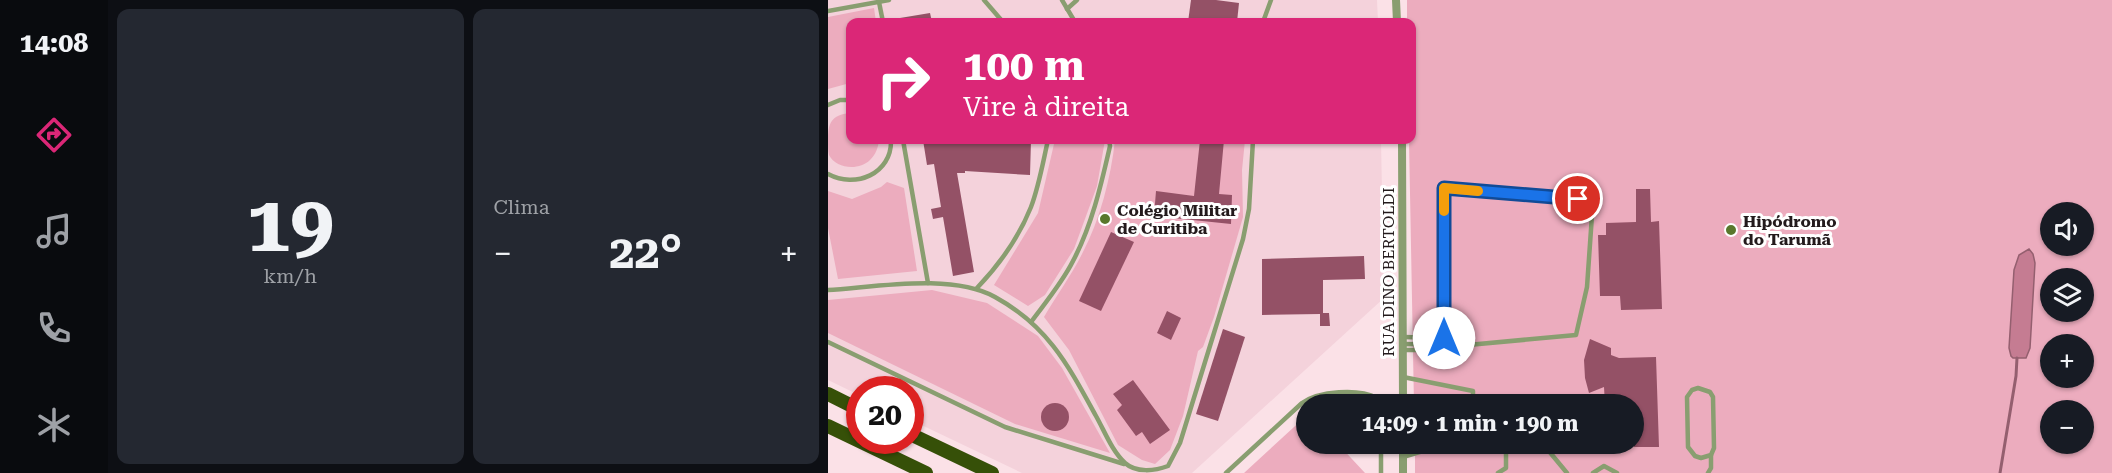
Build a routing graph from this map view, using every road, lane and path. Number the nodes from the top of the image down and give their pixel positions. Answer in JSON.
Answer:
{"nodes":[{"id":1,"x":889,"y":0,"type":"edge"},
{"id":2,"x":984,"y":0,"type":"edge"},
{"id":3,"x":1062,"y":0,"type":"edge"},
{"id":4,"x":1077,"y":0,"type":"edge"},
{"id":5,"x":1270,"y":0,"type":"edge"},
{"id":6,"x":1396,"y":0,"type":"edge"},
{"id":7,"x":879,"y":2,"type":"junction"},
{"id":8,"x":1067,"y":9,"type":"junction"},
{"id":9,"x":828,"y":11,"type":"edge"},
{"id":10,"x":882,"y":18,"type":"edge"},
{"id":11,"x":1000,"y":18,"type":"edge"},
{"id":12,"x":1073,"y":18,"type":"edge"},
{"id":13,"x":1264,"y":18,"type":"edge"},
{"id":14,"x":1397,"y":18,"type":"edge"},
{"id":15,"x":846,"y":100,"type":"edge"},
{"id":16,"x":828,"y":105,"type":"edge"},
{"id":17,"x":890,"y":144,"type":"edge"},
{"id":18,"x":904,"y":144,"type":"edge"},
{"id":19,"x":1047,"y":144,"type":"edge"},
{"id":20,"x":1110,"y":144,"type":"edge"},
{"id":21,"x":1253,"y":144,"type":"edge"},
{"id":22,"x":1402,"y":144,"type":"edge"},
{"id":23,"x":828,"y":174,"type":"edge"},
{"id":24,"x":928,"y":283,"type":"junction"},
{"id":25,"x":977,"y":288,"type":"junction"},
{"id":26,"x":828,"y":290,"type":"edge"},
{"id":27,"x":1031,"y":322,"type":"junction"},
{"id":28,"x":1443,"y":341,"type":"junction"},
{"id":29,"x":828,"y":342,"type":"edge"},
{"id":30,"x":1403,"y":344,"type":"junction"},
{"id":31,"x":1403,"y":377,"type":"junction"},
{"id":32,"x":828,"y":394,"type":"edge"},
{"id":33,"x":1323,"y":394,"type":"edge"},
{"id":34,"x":1365,"y":394,"type":"edge"},
{"id":35,"x":1403,"y":394,"type":"edge"},
{"id":36,"x":1473,"y":394,"type":"edge"},
{"id":37,"x":846,"y":403,"type":"edge"},
{"id":38,"x":1296,"y":409,"type":"edge"},
{"id":39,"x":828,"y":426,"type":"edge"},
{"id":40,"x":924,"y":441,"type":"edge"},
{"id":41,"x":1381,"y":454,"type":"edge"},
{"id":42,"x":1413,"y":454,"type":"edge"},
{"id":43,"x":1506,"y":454,"type":"edge"},
{"id":44,"x":1551,"y":454,"type":"edge"},
{"id":45,"x":1711,"y":455,"type":"junction"},
{"id":46,"x":1403,"y":457,"type":"joint"},
{"id":47,"x":1126,"y":465,"type":"junction"},
{"id":48,"x":926,"y":473,"type":"edge"},
{"id":49,"x":992,"y":473,"type":"edge"},
{"id":50,"x":1226,"y":473,"type":"edge"},
{"id":51,"x":1381,"y":473,"type":"edge"},
{"id":52,"x":1403,"y":473,"type":"edge"},
{"id":53,"x":1498,"y":473,"type":"edge"},
{"id":54,"x":1567,"y":473,"type":"edge"},
{"id":55,"x":1593,"y":473,"type":"edge"},
{"id":56,"x":1617,"y":473,"type":"edge"},
{"id":57,"x":1708,"y":473,"type":"edge"}],
"edges":[{"from":1,"to":7,"type":"lane"},
{"from":2,"to":11,"type":"lane"},
{"from":3,"to":8,"type":"lane"},
{"from":4,"to":8,"type":"lane"},
{"from":5,"to":13,"type":"lane"},
{"from":6,"to":14,"type":"street"},
{"from":7,"to":9,"type":"lane"},
{"from":7,"to":10,"type":"lane"},
{"from":8,"to":12,"type":"lane"},
{"from":15,"to":16,"type":"lane"},
{"from":17,"to":23,"type":"lane"},
{"from":18,"to":24,"type":"lane"},
{"from":19,"to":25,"type":"lane"},
{"from":20,"to":27,"type":"lane"},
{"from":21,"to":47,"type":"lane"},
{"from":22,"to":30,"type":"street","name":"RUA DINO BERTOLDI"},
{"from":24,"to":25,"type":"lane"},
{"from":24,"to":26,"type":"lane"},
{"from":25,"to":27,"type":"lane"},
{"from":27,"to":47,"type":"lane"},
{"from":28,"to":28,"type":"lane"},
{"from":28,"to":30,"type":"lane"},
{"from":28,"to":30,"type":"lane"},
{"from":29,"to":47,"type":"lane"},
{"from":30,"to":31,"type":"street","name":"RUA DINO BERTOLDI"},
{"from":31,"to":35,"type":"street","name":"RUA DINO BERTOLDI"},
{"from":31,"to":36,"type":"lane"},
{"from":32,"to":37,"type":"highway"},
{"from":33,"to":34,"type":"lane"},
{"from":38,"to":50,"type":"lane"},
{"from":39,"to":48,"type":"highway"},
{"from":40,"to":49,"type":"highway"},
{"from":41,"to":51,"type":"lane"},
{"from":42,"to":46,"type":"lane"},
{"from":43,"to":53,"type":"lane"},
{"from":44,"to":54,"type":"lane"},
{"from":45,"to":45,"type":"lane"},
{"from":45,"to":57,"type":"lane"},
{"from":46,"to":52,"type":"street"},
{"from":55,"to":56,"type":"lane"}]}
